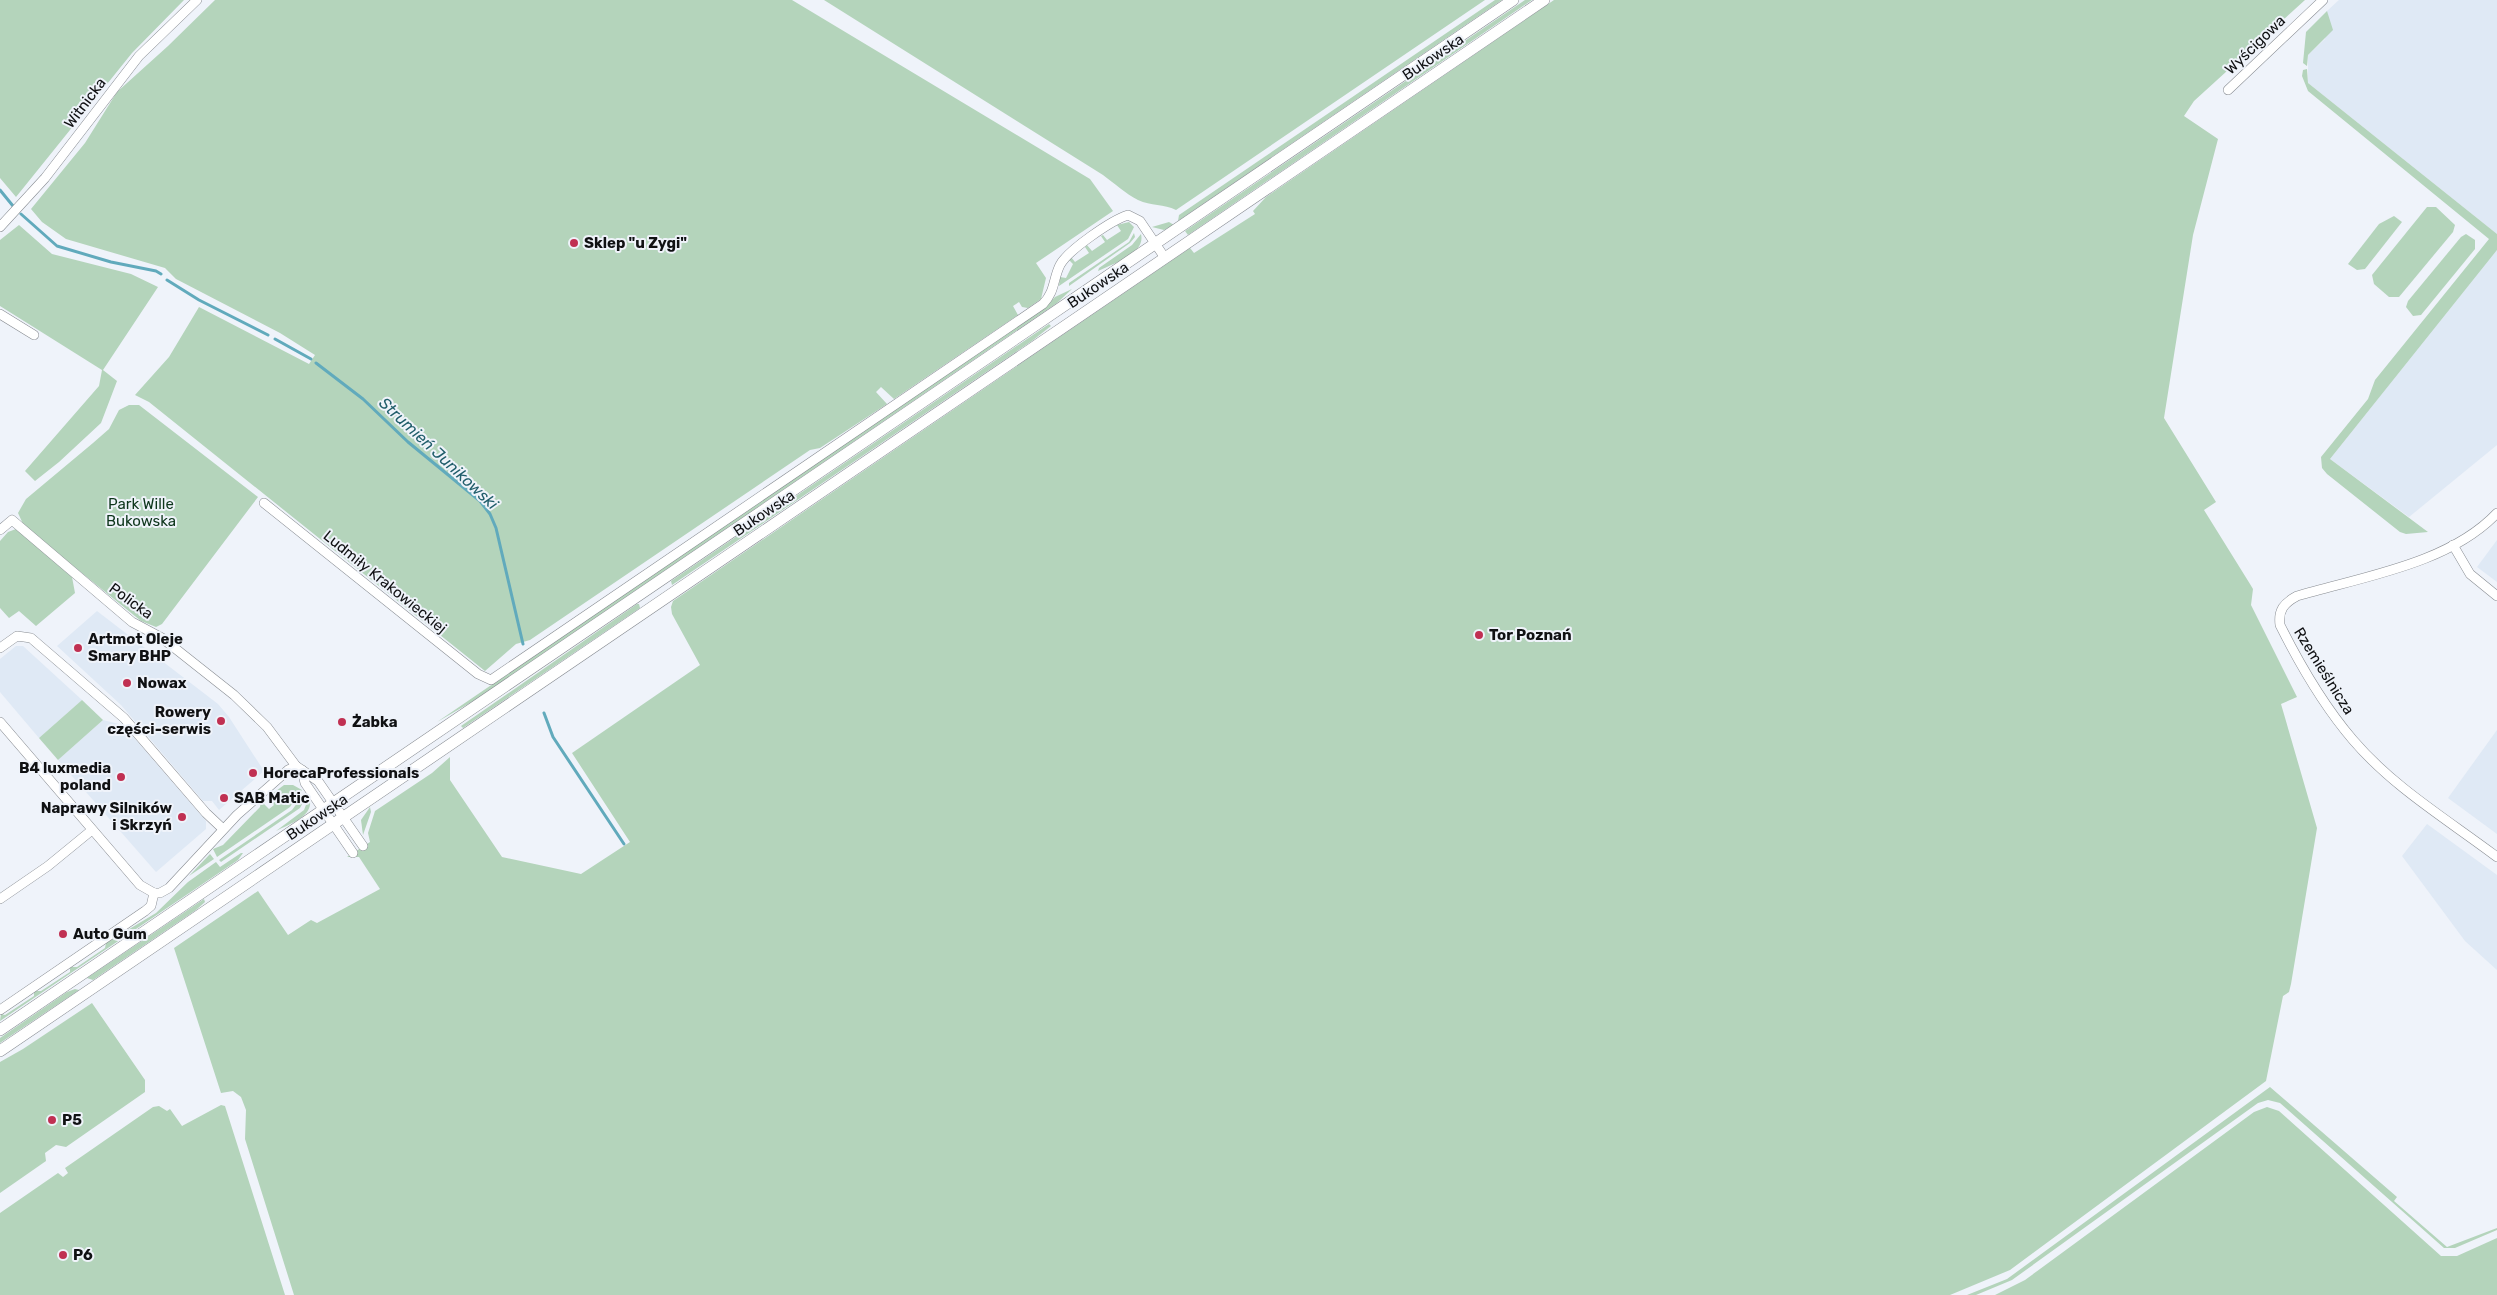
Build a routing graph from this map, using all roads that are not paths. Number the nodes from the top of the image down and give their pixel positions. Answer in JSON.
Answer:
{"nodes":[{"id":1,"x":197,"y":0,"type":"edge"},
{"id":2,"x":1513,"y":0,"type":"edge"},
{"id":3,"x":1544,"y":0,"type":"edge"},
{"id":4,"x":2323,"y":0,"type":"edge"},
{"id":5,"x":2228,"y":90,"type":"dead end"},
{"id":6,"x":0,"y":227,"type":"edge"},
{"id":7,"x":1155,"y":244,"type":"junction"},
{"id":8,"x":1165,"y":258,"type":"junction"},
{"id":9,"x":0,"y":314,"type":"edge"},
{"id":10,"x":34,"y":335,"type":"dead end"},
{"id":11,"x":264,"y":503,"type":"dead end"},
{"id":12,"x":2497,"y":513,"type":"edge"},
{"id":13,"x":0,"y":530,"type":"edge"},
{"id":14,"x":2453,"y":545,"type":"junction"},
{"id":15,"x":2497,"y":596,"type":"edge"},
{"id":16,"x":0,"y":648,"type":"edge"},
{"id":17,"x":0,"y":722,"type":"edge"},
{"id":18,"x":299,"y":768,"type":"junction"},
{"id":19,"x":329,"y":807,"type":"junction"},
{"id":20,"x":344,"y":817,"type":"junction"},
{"id":21,"x":333,"y":824,"type":"junction"},
{"id":22,"x":223,"y":829,"type":"junction"},
{"id":23,"x":92,"y":830,"type":"junction"},
{"id":24,"x":363,"y":846,"type":"dead end"},
{"id":25,"x":353,"y":853,"type":"dead end"},
{"id":26,"x":2497,"y":856,"type":"edge"},
{"id":27,"x":154,"y":894,"type":"junction"},
{"id":28,"x":0,"y":899,"type":"edge"},
{"id":29,"x":0,"y":1010,"type":"edge"},
{"id":30,"x":0,"y":1030,"type":"edge"},
{"id":31,"x":0,"y":1051,"type":"edge"}],
"edges":[{"from":1,"to":6,"type":"street","name":"Witnicka"},
{"from":2,"to":7,"type":"main road","name":"Bukowska"},
{"from":3,"to":8,"type":"main road","name":"Bukowska"},
{"from":4,"to":5,"type":"street","name":"Wyścigowa"},
{"from":7,"to":8,"type":"street"},
{"from":7,"to":11,"type":"street","name":"Ludmiły Krakowieckiej"},
{"from":7,"to":19,"type":"main road","name":"Bukowska"},
{"from":8,"to":20,"type":"main road","name":"Bukowska"},
{"from":9,"to":10,"type":"street"},
{"from":12,"to":14,"type":"street","name":"Rzemieślnicza"},
{"from":13,"to":18,"type":"street","name":"Policka"},
{"from":14,"to":15,"type":"street"},
{"from":14,"to":26,"type":"street","name":"Rzemieślnicza"},
{"from":16,"to":22,"type":"street"},
{"from":17,"to":23,"type":"street"},
{"from":18,"to":19,"type":"street","name":"Policka"},
{"from":18,"to":22,"type":"street"},
{"from":19,"to":20,"type":"street","name":"Policka"},
{"from":19,"to":21,"type":"street","name":"Policka"},
{"from":19,"to":30,"type":"main road","name":"Bukowska"},
{"from":20,"to":21,"type":"main road","name":"Bukowska"},
{"from":20,"to":24,"type":"street","name":"Policka"},
{"from":21,"to":25,"type":"street","name":"Policka"},
{"from":21,"to":31,"type":"main road","name":"Bukowska"},
{"from":22,"to":27,"type":"street"},
{"from":23,"to":27,"type":"street"},
{"from":23,"to":28,"type":"street"},
{"from":27,"to":29,"type":"street"}]}
